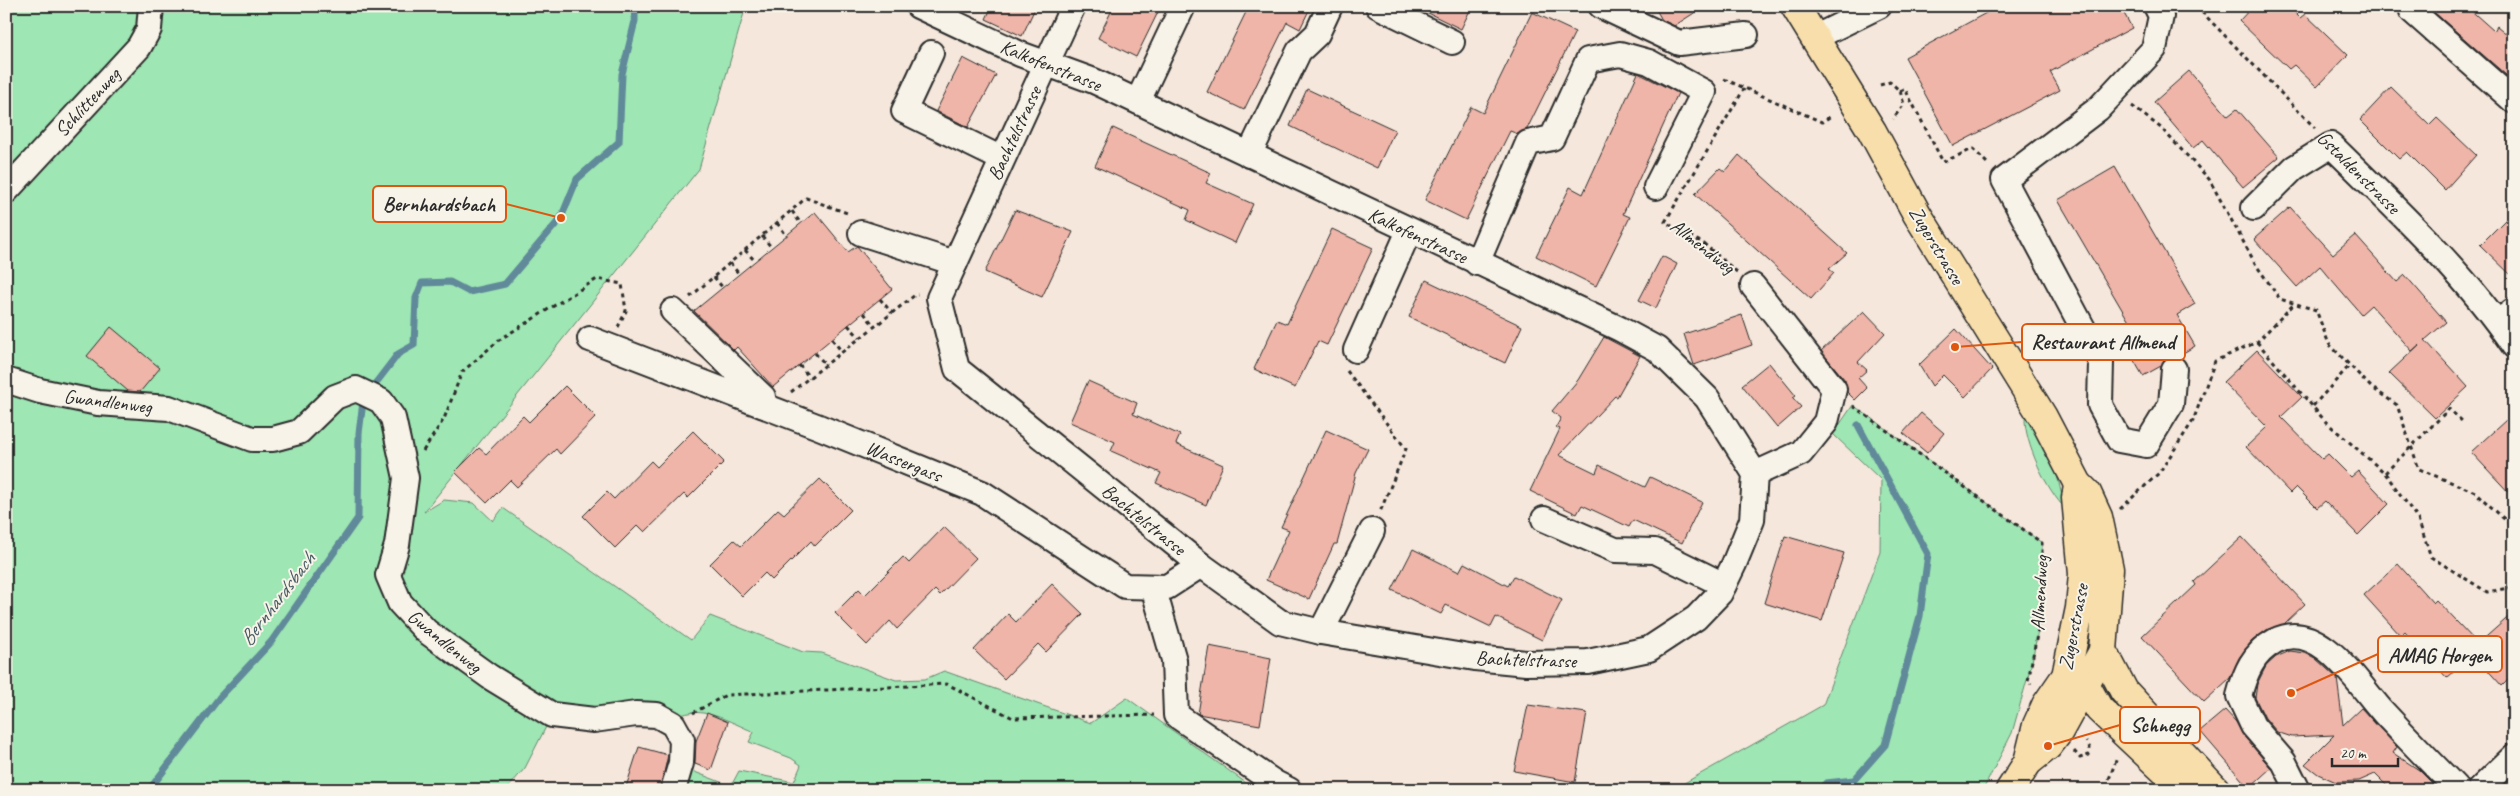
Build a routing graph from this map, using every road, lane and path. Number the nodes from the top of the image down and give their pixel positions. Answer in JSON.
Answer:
{"nodes":[{"id":1,"x":152,"y":6,"type":"edge"},
{"id":2,"x":918,"y":6,"type":"edge"},
{"id":3,"x":1073,"y":6,"type":"edge"},
{"id":4,"x":1183,"y":6,"type":"edge"},
{"id":5,"x":1330,"y":6,"type":"edge"},
{"id":6,"x":1378,"y":6,"type":"edge"},
{"id":7,"x":1602,"y":6,"type":"edge"},
{"id":8,"x":1795,"y":6,"type":"edge"},
{"id":9,"x":1879,"y":6,"type":"edge"},
{"id":10,"x":2156,"y":6,"type":"edge"},
{"id":11,"x":2196,"y":6,"type":"edge"},
{"id":12,"x":2205,"y":6,"type":"edge"},
{"id":13,"x":2412,"y":10,"type":"dead end"},
{"id":14,"x":2201,"y":11,"type":"junction"},
{"id":15,"x":1746,"y":35,"type":"dead end"},
{"id":16,"x":1814,"y":38,"type":"junction"},
{"id":17,"x":1452,"y":42,"type":"dead end"},
{"id":18,"x":931,"y":53,"type":"dead end"},
{"id":19,"x":1046,"y":63,"type":"junction"},
{"id":20,"x":1718,"y":76,"type":"dead end"},
{"id":21,"x":1880,"y":85,"type":"dead end"},
{"id":22,"x":1744,"y":89,"type":"junction"},
{"id":23,"x":1900,"y":91,"type":"junction"},
{"id":24,"x":2114,"y":92,"type":"junction"},
{"id":25,"x":1138,"y":101,"type":"junction"},
{"id":26,"x":2514,"y":101,"type":"edge"},
{"id":27,"x":1831,"y":116,"type":"dead end"},
{"id":28,"x":1872,"y":131,"type":"junction"},
{"id":29,"x":2331,"y":145,"type":"junction"},
{"id":30,"x":1249,"y":155,"type":"junction"},
{"id":31,"x":1002,"y":160,"type":"junction"},
{"id":32,"x":2004,"y":180,"type":"junction"},
{"id":33,"x":1656,"y":187,"type":"dead end"},
{"id":34,"x":6,"y":191,"type":"edge"},
{"id":35,"x":2254,"y":208,"type":"dead end"},
{"id":36,"x":792,"y":210,"type":"junction"},
{"id":37,"x":777,"y":223,"type":"junction"},
{"id":38,"x":801,"y":224,"type":"dead end"},
{"id":39,"x":1409,"y":231,"type":"junction"},
{"id":40,"x":862,"y":233,"type":"joint"},
{"id":41,"x":762,"y":236,"type":"junction"},
{"id":42,"x":787,"y":236,"type":"dead end"},
{"id":43,"x":772,"y":248,"type":"dead end"},
{"id":44,"x":745,"y":250,"type":"junction"},
{"id":45,"x":755,"y":261,"type":"dead end"},
{"id":46,"x":1477,"y":262,"type":"junction"},
{"id":47,"x":730,"y":263,"type":"junction"},
{"id":48,"x":955,"y":263,"type":"junction"},
{"id":49,"x":739,"y":274,"type":"dead end"},
{"id":50,"x":714,"y":277,"type":"junction"},
{"id":51,"x":1753,"y":286,"type":"joint"},
{"id":52,"x":723,"y":288,"type":"dead end"},
{"id":53,"x":939,"y":298,"type":"junction"},
{"id":54,"x":880,"y":299,"type":"dead end"},
{"id":55,"x":2294,"y":304,"type":"junction"},
{"id":56,"x":674,"y":311,"type":"joint"},
{"id":57,"x":864,"y":312,"type":"dead end"},
{"id":58,"x":892,"y":313,"type":"junction"},
{"id":59,"x":2506,"y":316,"type":"edge"},
{"id":60,"x":848,"y":325,"type":"dead end"},
{"id":61,"x":875,"y":326,"type":"junction"},
{"id":62,"x":860,"y":338,"type":"junction"},
{"id":63,"x":832,"y":339,"type":"dead end"},
{"id":64,"x":599,"y":342,"type":"joint"},
{"id":65,"x":2257,"y":342,"type":"junction"},
{"id":66,"x":2514,"y":346,"type":"edge"},
{"id":67,"x":1356,"y":350,"type":"joint"},
{"id":68,"x":842,"y":352,"type":"junction"},
{"id":69,"x":815,"y":353,"type":"dead end"},
{"id":70,"x":799,"y":365,"type":"dead end"},
{"id":71,"x":826,"y":365,"type":"junction"},
{"id":72,"x":2350,"y":365,"type":"junction"},
{"id":73,"x":2174,"y":369,"type":"dead end"},
{"id":74,"x":810,"y":378,"type":"junction"},
{"id":75,"x":6,"y":380,"type":"edge"},
{"id":76,"x":1834,"y":389,"type":"junction"},
{"id":77,"x":762,"y":401,"type":"junction"},
{"id":78,"x":2313,"y":406,"type":"junction"},
{"id":79,"x":2462,"y":422,"type":"dead end"},
{"id":80,"x":2412,"y":447,"type":"junction"},
{"id":81,"x":2385,"y":473,"type":"junction"},
{"id":82,"x":1755,"y":474,"type":"junction"},
{"id":83,"x":406,"y":478,"type":"junction"},
{"id":84,"x":2078,"y":484,"type":"junction"},
{"id":85,"x":2114,"y":514,"type":"dead end"},
{"id":86,"x":1544,"y":519,"type":"dead end"},
{"id":87,"x":2514,"y":528,"type":"edge"},
{"id":88,"x":1372,"y":531,"type":"joint"},
{"id":89,"x":1201,"y":565,"type":"junction"},
{"id":90,"x":1153,"y":587,"type":"junction"},
{"id":91,"x":2514,"y":587,"type":"edge"},
{"id":92,"x":1722,"y":589,"type":"junction"},
{"id":93,"x":1322,"y":632,"type":"junction"},
{"id":94,"x":2103,"y":651,"type":"junction"},
{"id":95,"x":2076,"y":680,"type":"junction"},
{"id":96,"x":2036,"y":690,"type":"dead end"},
{"id":97,"x":2124,"y":691,"type":"junction"},
{"id":98,"x":1176,"y":715,"type":"junction"},
{"id":99,"x":673,"y":724,"type":"junction"},
{"id":100,"x":2086,"y":742,"type":"dead end"},
{"id":101,"x":2075,"y":745,"type":"dead end"},
{"id":102,"x":2118,"y":754,"type":"dead end"},
{"id":103,"x":2514,"y":756,"type":"edge"},
{"id":104,"x":2109,"y":779,"type":"dead end"},
{"id":105,"x":673,"y":790,"type":"edge"},
{"id":106,"x":1289,"y":790,"type":"edge"},
{"id":107,"x":2010,"y":790,"type":"edge"},
{"id":108,"x":2185,"y":790,"type":"edge"},
{"id":109,"x":2216,"y":790,"type":"edge"},
{"id":110,"x":2298,"y":790,"type":"edge"},
{"id":111,"x":2458,"y":790,"type":"edge"},
{"id":112,"x":2478,"y":790,"type":"edge"}],
"edges":[{"from":1,"to":34,"type":"street","name":"Schlittenweg"},
{"from":2,"to":19,"type":"street","name":"Kalkofenstrasse"},
{"from":3,"to":19,"type":"street","name":"Bachtelstrasse"},
{"from":4,"to":25,"type":"street"},
{"from":5,"to":30,"type":"street"},
{"from":6,"to":17,"type":"street"},
{"from":7,"to":15,"type":"street"},
{"from":8,"to":16,"type":"main road","name":"Zugerstrasse"},
{"from":9,"to":16,"type":"street"},
{"from":10,"to":24,"type":"street"},
{"from":11,"to":14,"type":"path","name":"Gstaldenstrasse"},
{"from":12,"to":14,"type":"path"},
{"from":13,"to":26,"type":"street"},
{"from":14,"to":29,"type":"path","name":"Gstaldenstrasse"},
{"from":16,"to":28,"type":"main road","name":"Zugerstrasse"},
{"from":18,"to":31,"type":"street"},
{"from":19,"to":25,"type":"street","name":"Kalkofenstrasse"},
{"from":19,"to":31,"type":"street","name":"Bachtelstrasse"},
{"from":20,"to":22,"type":"path"},
{"from":21,"to":23,"type":"path"},
{"from":22,"to":27,"type":"path"},
{"from":22,"to":51,"type":"path","name":"Allmendweg"},
{"from":23,"to":28,"type":"path"},
{"from":23,"to":32,"type":"path"},
{"from":24,"to":32,"type":"street"},
{"from":24,"to":55,"type":"path"},
{"from":25,"to":30,"type":"street","name":"Kalkofenstrasse"},
{"from":28,"to":84,"type":"main road","name":"Zugerstrasse"},
{"from":29,"to":35,"type":"street"},
{"from":29,"to":59,"type":"street","name":"Gstaldenstrasse"},
{"from":30,"to":39,"type":"street","name":"Kalkofenstrasse"},
{"from":31,"to":48,"type":"street","name":"Bachtelstrasse"},
{"from":32,"to":73,"type":"street"},
{"from":33,"to":46,"type":"street"},
{"from":36,"to":37,"type":"path"},
{"from":36,"to":38,"type":"path"},
{"from":36,"to":40,"type":"path"},
{"from":37,"to":41,"type":"path"},
{"from":37,"to":42,"type":"path"},
{"from":39,"to":46,"type":"street","name":"Kalkofenstrasse"},
{"from":39,"to":67,"type":"street"},
{"from":40,"to":48,"type":"street"},
{"from":41,"to":43,"type":"path"},
{"from":41,"to":44,"type":"path"},
{"from":44,"to":45,"type":"path"},
{"from":44,"to":47,"type":"path"},
{"from":46,"to":82,"type":"street","name":"Kalkofenstrasse"},
{"from":47,"to":49,"type":"path"},
{"from":47,"to":50,"type":"path"},
{"from":48,"to":53,"type":"street","name":"Bachtelstrasse"},
{"from":50,"to":52,"type":"path"},
{"from":50,"to":56,"type":"path"},
{"from":51,"to":76,"type":"street","name":"Allmendweg"},
{"from":53,"to":58,"type":"path"},
{"from":53,"to":89,"type":"street","name":"Bachtelstrasse"},
{"from":54,"to":58,"type":"path"},
{"from":55,"to":65,"type":"path"},
{"from":55,"to":72,"type":"path"},
{"from":56,"to":77,"type":"street"},
{"from":57,"to":61,"type":"path"},
{"from":58,"to":61,"type":"path"},
{"from":59,"to":66,"type":"street","name":"Gstaldenstrasse"},
{"from":60,"to":62,"type":"path"},
{"from":61,"to":62,"type":"path"},
{"from":62,"to":68,"type":"path"},
{"from":63,"to":68,"type":"path"},
{"from":64,"to":77,"type":"street","name":"Wassergass"},
{"from":64,"to":83,"type":"path"},
{"from":65,"to":78,"type":"path"},
{"from":65,"to":85,"type":"path"},
{"from":67,"to":88,"type":"path"},
{"from":68,"to":71,"type":"path"},
{"from":69,"to":71,"type":"path"},
{"from":70,"to":74,"type":"path"},
{"from":71,"to":74,"type":"path"},
{"from":72,"to":78,"type":"path"},
{"from":72,"to":80,"type":"path"},
{"from":74,"to":77,"type":"path"},
{"from":75,"to":83,"type":"street","name":"Gwandlenweg"},
{"from":76,"to":82,"type":"street"},
{"from":76,"to":96,"type":"path","name":"Allmendweg"},
{"from":77,"to":90,"type":"street","name":"Wassergass"},
{"from":78,"to":81,"type":"path"},
{"from":79,"to":80,"type":"path"},
{"from":80,"to":81,"type":"path"},
{"from":80,"to":87,"type":"path"},
{"from":81,"to":91,"type":"path"},
{"from":82,"to":92,"type":"street"},
{"from":83,"to":99,"type":"street","name":"Gwandlenweg"},
{"from":84,"to":94,"type":"main road","name":"Zugerstrasse"},
{"from":84,"to":95,"type":"main road","name":"Zugerstrasse"},
{"from":86,"to":92,"type":"street"},
{"from":88,"to":93,"type":"street"},
{"from":89,"to":90,"type":"street","name":"Wassergass"},
{"from":89,"to":93,"type":"street","name":"Bachtelstrasse"},
{"from":90,"to":98,"type":"street"},
{"from":92,"to":93,"type":"street","name":"Bachtelstrasse"},
{"from":94,"to":95,"type":"main road","name":"Zugerstrasse"},
{"from":94,"to":97,"type":"main road"},
{"from":95,"to":97,"type":"main road"},
{"from":95,"to":107,"type":"main road","name":"Zugerstrasse"},
{"from":95,"to":108,"type":"main road"},
{"from":97,"to":109,"type":"main road"},
{"from":98,"to":99,"type":"path"},
{"from":98,"to":106,"type":"street"},
{"from":99,"to":105,"type":"street"},
{"from":100,"to":101,"type":"path"},
{"from":102,"to":104,"type":"path"},
{"from":103,"to":112,"type":"street"},
{"from":110,"to":111,"type":"street"}]}
